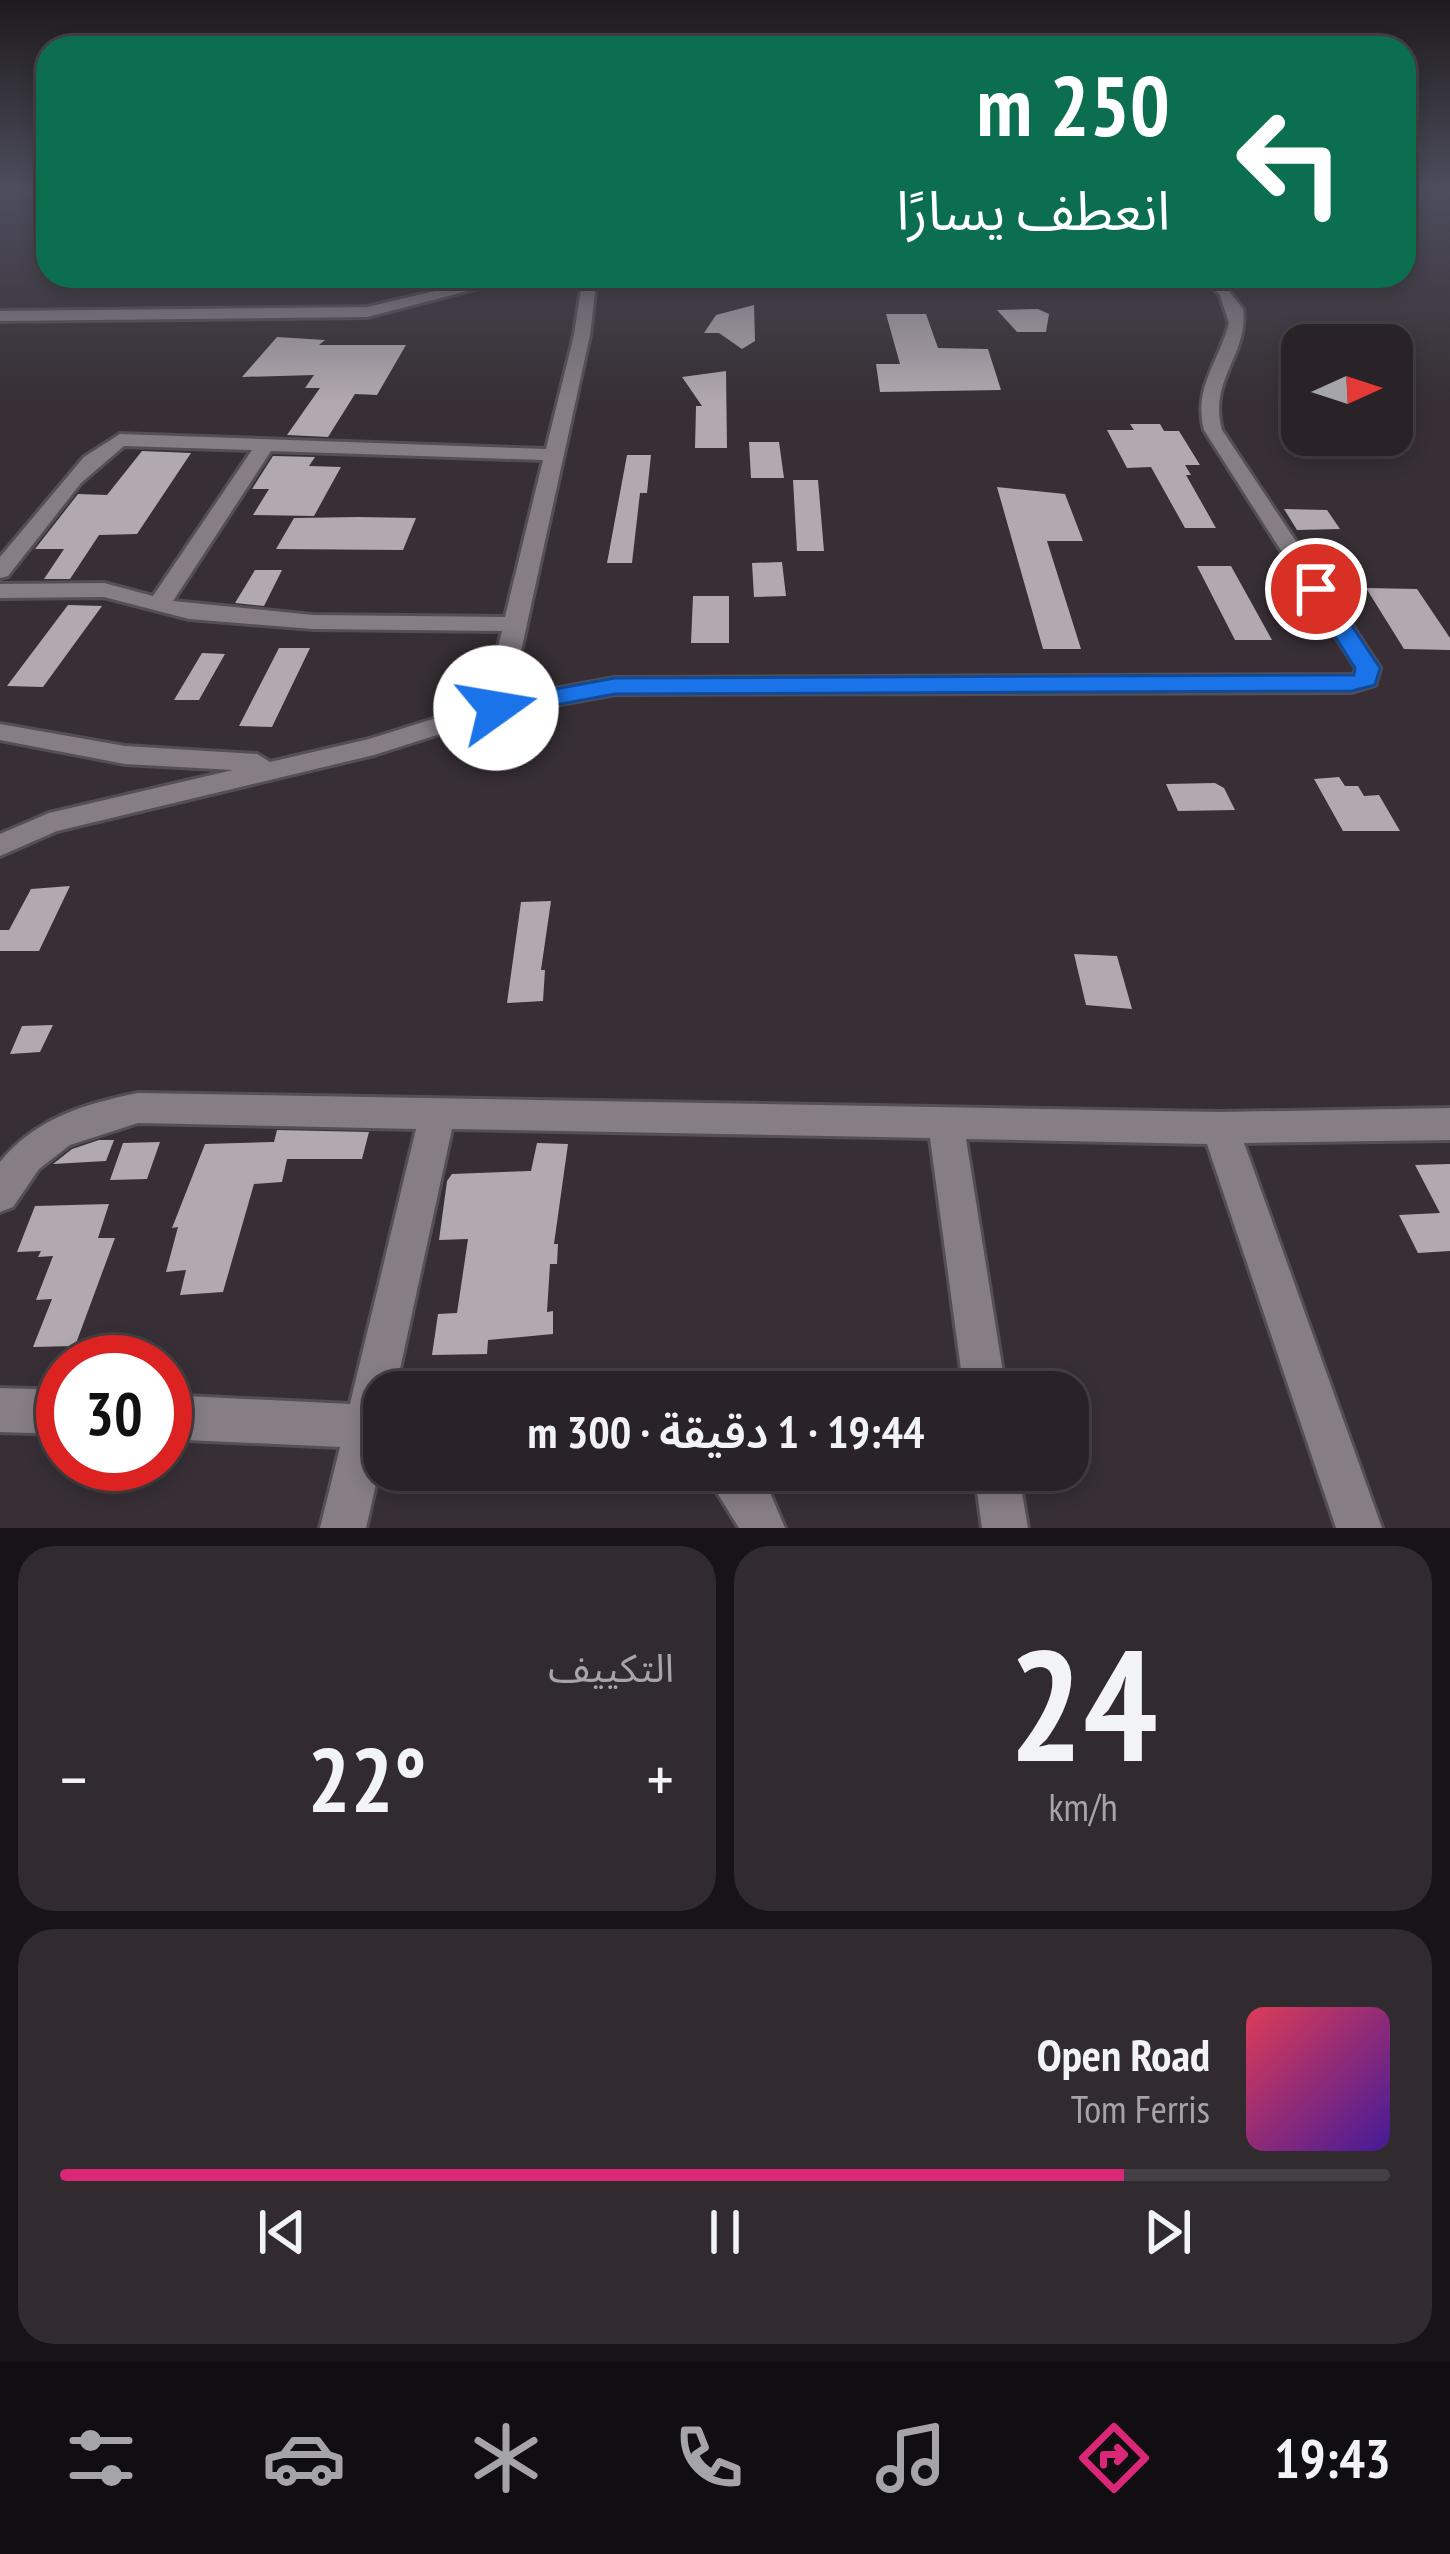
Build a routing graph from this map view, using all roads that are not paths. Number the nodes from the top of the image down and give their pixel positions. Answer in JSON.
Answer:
{"nodes":[{"id":1,"x":468,"y":288,"type":"edge"},
{"id":2,"x":588,"y":288,"type":"edge"},
{"id":3,"x":1219,"y":288,"type":"edge"},
{"id":4,"x":0,"y":316,"type":"edge"},
{"id":5,"x":265,"y":445,"type":"junction"},
{"id":6,"x":552,"y":455,"type":"junction"},
{"id":7,"x":0,"y":572,"type":"edge"},
{"id":8,"x":0,"y":591,"type":"edge"},
{"id":9,"x":159,"y":604,"type":"junction"},
{"id":10,"x":513,"y":624,"type":"junction"},
{"id":11,"x":496,"y":708,"type":"junction"},
{"id":12,"x":0,"y":732,"type":"edge"},
{"id":13,"x":308,"y":761,"type":"junction"},
{"id":14,"x":0,"y":846,"type":"edge"},
{"id":15,"x":438,"y":1112,"type":"junction"},
{"id":16,"x":1450,"y":1124,"type":"edge"},
{"id":17,"x":946,"y":1125,"type":"junction"},
{"id":18,"x":1220,"y":1128,"type":"junction"},
{"id":19,"x":0,"y":1195,"type":"edge"},
{"id":20,"x":388,"y":1371,"type":"edge"},
{"id":21,"x":982,"y":1371,"type":"edge"},
{"id":22,"x":0,"y":1410,"type":"edge"},
{"id":23,"x":36,"y":1411,"type":"edge"},
{"id":24,"x":192,"y":1418,"type":"edge"},
{"id":25,"x":363,"y":1425,"type":"edge"},
{"id":26,"x":363,"y":1468,"type":"edge"},
{"id":27,"x":744,"y":1491,"type":"edge"},
{"id":28,"x":999,"y":1491,"type":"edge"},
{"id":29,"x":343,"y":1528,"type":"edge"},
{"id":30,"x":762,"y":1528,"type":"edge"},
{"id":31,"x":1005,"y":1528,"type":"edge"},
{"id":32,"x":1359,"y":1528,"type":"edge"}],
"edges":[{"from":1,"to":4,"type":"street"},
{"from":2,"to":6,"type":"street"},
{"from":3,"to":11,"type":"street"},
{"from":5,"to":6,"type":"street"},
{"from":5,"to":7,"type":"street"},
{"from":5,"to":9,"type":"street"},
{"from":6,"to":10,"type":"street"},
{"from":8,"to":9,"type":"street"},
{"from":9,"to":10,"type":"street"},
{"from":10,"to":11,"type":"street"},
{"from":11,"to":13,"type":"street"},
{"from":12,"to":13,"type":"street"},
{"from":13,"to":14,"type":"street"},
{"from":15,"to":17,"type":"street"},
{"from":15,"to":19,"type":"street"},
{"from":15,"to":20,"type":"street"},
{"from":16,"to":18,"type":"street"},
{"from":17,"to":18,"type":"street"},
{"from":17,"to":21,"type":"street"},
{"from":18,"to":32,"type":"street"},
{"from":22,"to":23,"type":"street"},
{"from":24,"to":25,"type":"street"},
{"from":26,"to":29,"type":"street"},
{"from":27,"to":30,"type":"street"},
{"from":28,"to":31,"type":"street"}]}
